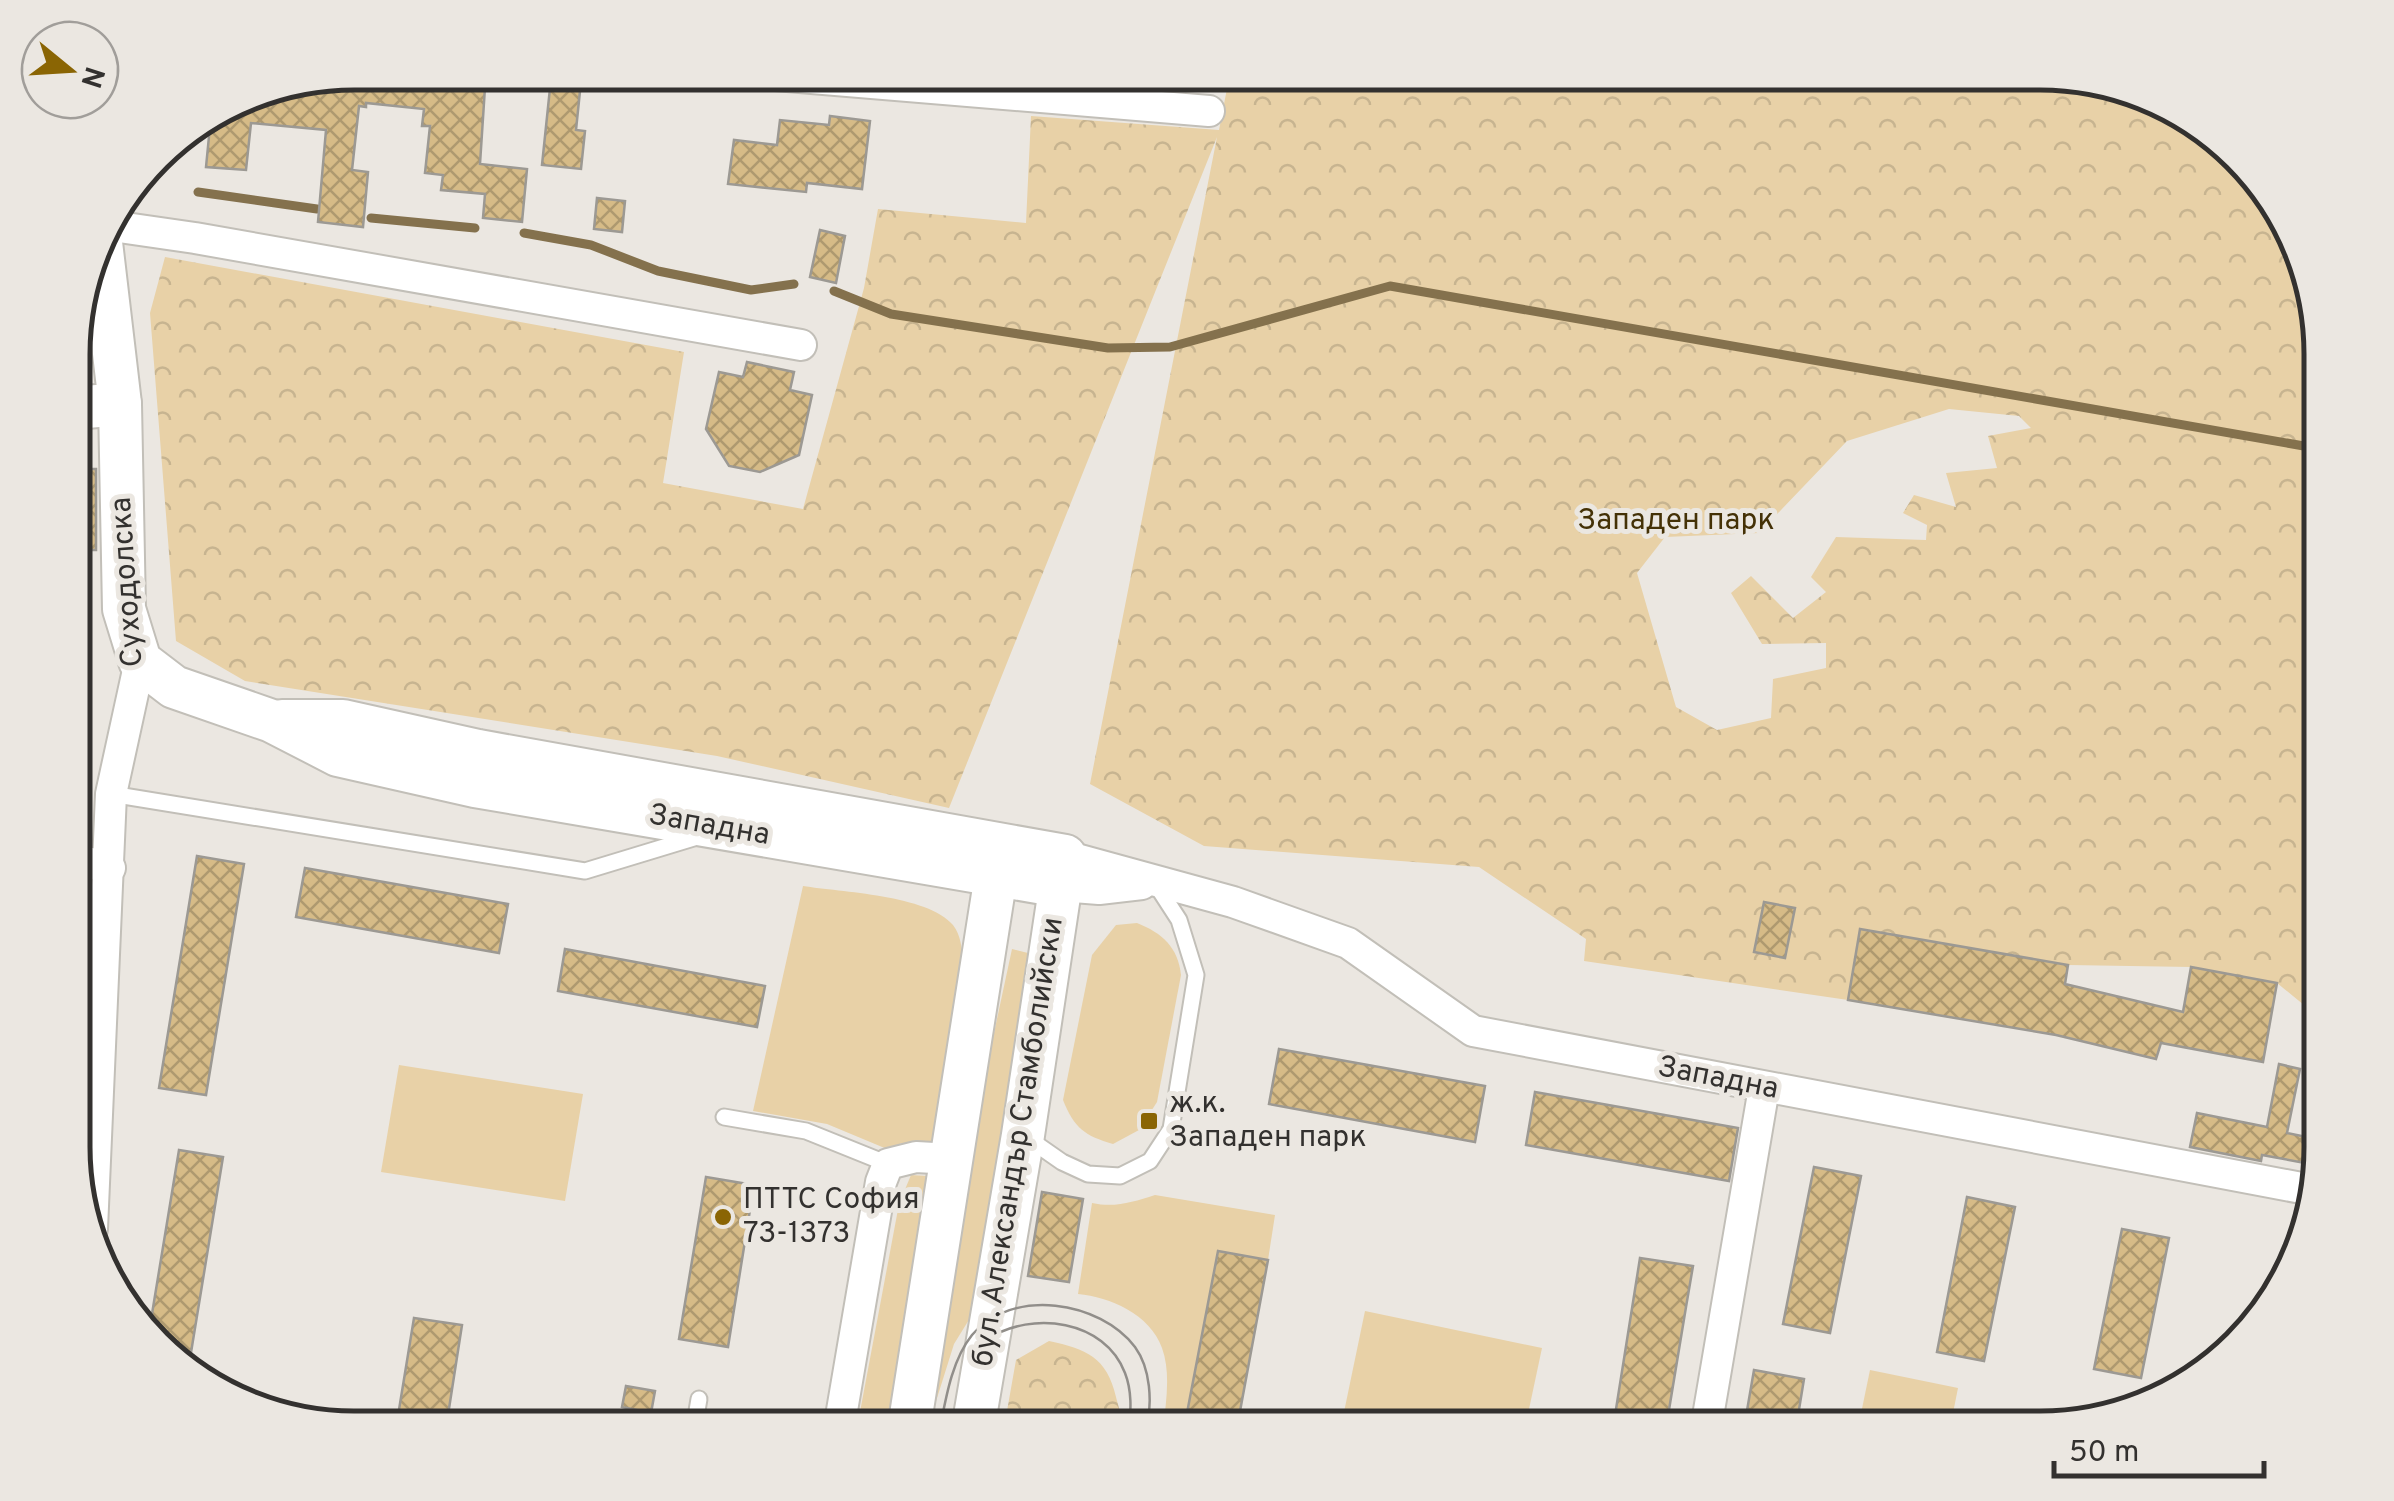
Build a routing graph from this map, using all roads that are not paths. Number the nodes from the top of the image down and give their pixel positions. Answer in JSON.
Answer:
{"nodes":[{"id":1,"x":963,"y":90,"type":"edge"},
{"id":2,"x":1209,"y":111,"type":"dead end"},
{"id":3,"x":122,"y":228,"type":"edge"},
{"id":4,"x":104,"y":269,"type":"edge"},
{"id":5,"x":801,"y":345,"type":"dead end"},
{"id":6,"x":120,"y":404,"type":"junction"},
{"id":7,"x":90,"y":407,"type":"edge"},
{"id":8,"x":140,"y":661,"type":"junction"},
{"id":9,"x":272,"y":720,"type":"junction"},
{"id":10,"x":111,"y":794,"type":"junction"},
{"id":11,"x":724,"y":829,"type":"junction"},
{"id":12,"x":999,"y":860,"type":"junction"},
{"id":13,"x":90,"y":863,"type":"edge"},
{"id":14,"x":110,"y":868,"type":"junction"},
{"id":15,"x":1063,"y":871,"type":"junction"},
{"id":16,"x":1155,"y":883,"type":"junction"},
{"id":17,"x":1764,"y":1088,"type":"junction"},
{"id":18,"x":724,"y":1117,"type":"dead end"},
{"id":19,"x":1023,"y":1136,"type":"junction"},
{"id":20,"x":952,"y":1160,"type":"junction"},
{"id":21,"x":888,"y":1164,"type":"junction"},
{"id":22,"x":92,"y":1183,"type":"edge"},
{"id":23,"x":2300,"y":1188,"type":"edge"},
{"id":24,"x":699,"y":1399,"type":"dead end"},
{"id":25,"x":1709,"y":1410,"type":"edge"},
{"id":26,"x":697,"y":1411,"type":"edge"},
{"id":27,"x":842,"y":1411,"type":"edge"},
{"id":28,"x":912,"y":1411,"type":"edge"},
{"id":29,"x":977,"y":1411,"type":"edge"}],
"edges":[{"from":1,"to":2,"type":"street"},
{"from":3,"to":5,"type":"street"},
{"from":4,"to":6,"type":"street","name":"Суходолска"},
{"from":6,"to":7,"type":"street"},
{"from":6,"to":8,"type":"street","name":"Суходолска"},
{"from":8,"to":9,"type":"street","name":"Западна"},
{"from":8,"to":10,"type":"street","name":"Суходолска"},
{"from":9,"to":11,"type":"street","name":"Западна"},
{"from":9,"to":12,"type":"street","name":"Западна"},
{"from":10,"to":11,"type":"lane"},
{"from":10,"to":14,"type":"street","name":"Суходолска"},
{"from":11,"to":12,"type":"street","name":"Западна"},
{"from":12,"to":15,"type":"street","name":"Западна"},
{"from":12,"to":20,"type":"street"},
{"from":13,"to":14,"type":"street"},
{"from":14,"to":22,"type":"street","name":"Суходолска"},
{"from":15,"to":16,"type":"street","name":"Западна"},
{"from":15,"to":19,"type":"street","name":"бул. Александър Стамболийски"},
{"from":16,"to":17,"type":"street","name":"Западна"},
{"from":16,"to":19,"type":"lane"},
{"from":17,"to":23,"type":"street","name":"Западна"},
{"from":17,"to":25,"type":"street"},
{"from":18,"to":21,"type":"lane"},
{"from":19,"to":29,"type":"street","name":"бул. Александър Стамболийски"},
{"from":20,"to":21,"type":"street"},
{"from":20,"to":28,"type":"street"},
{"from":21,"to":27,"type":"street"},
{"from":24,"to":26,"type":"lane"}]}
